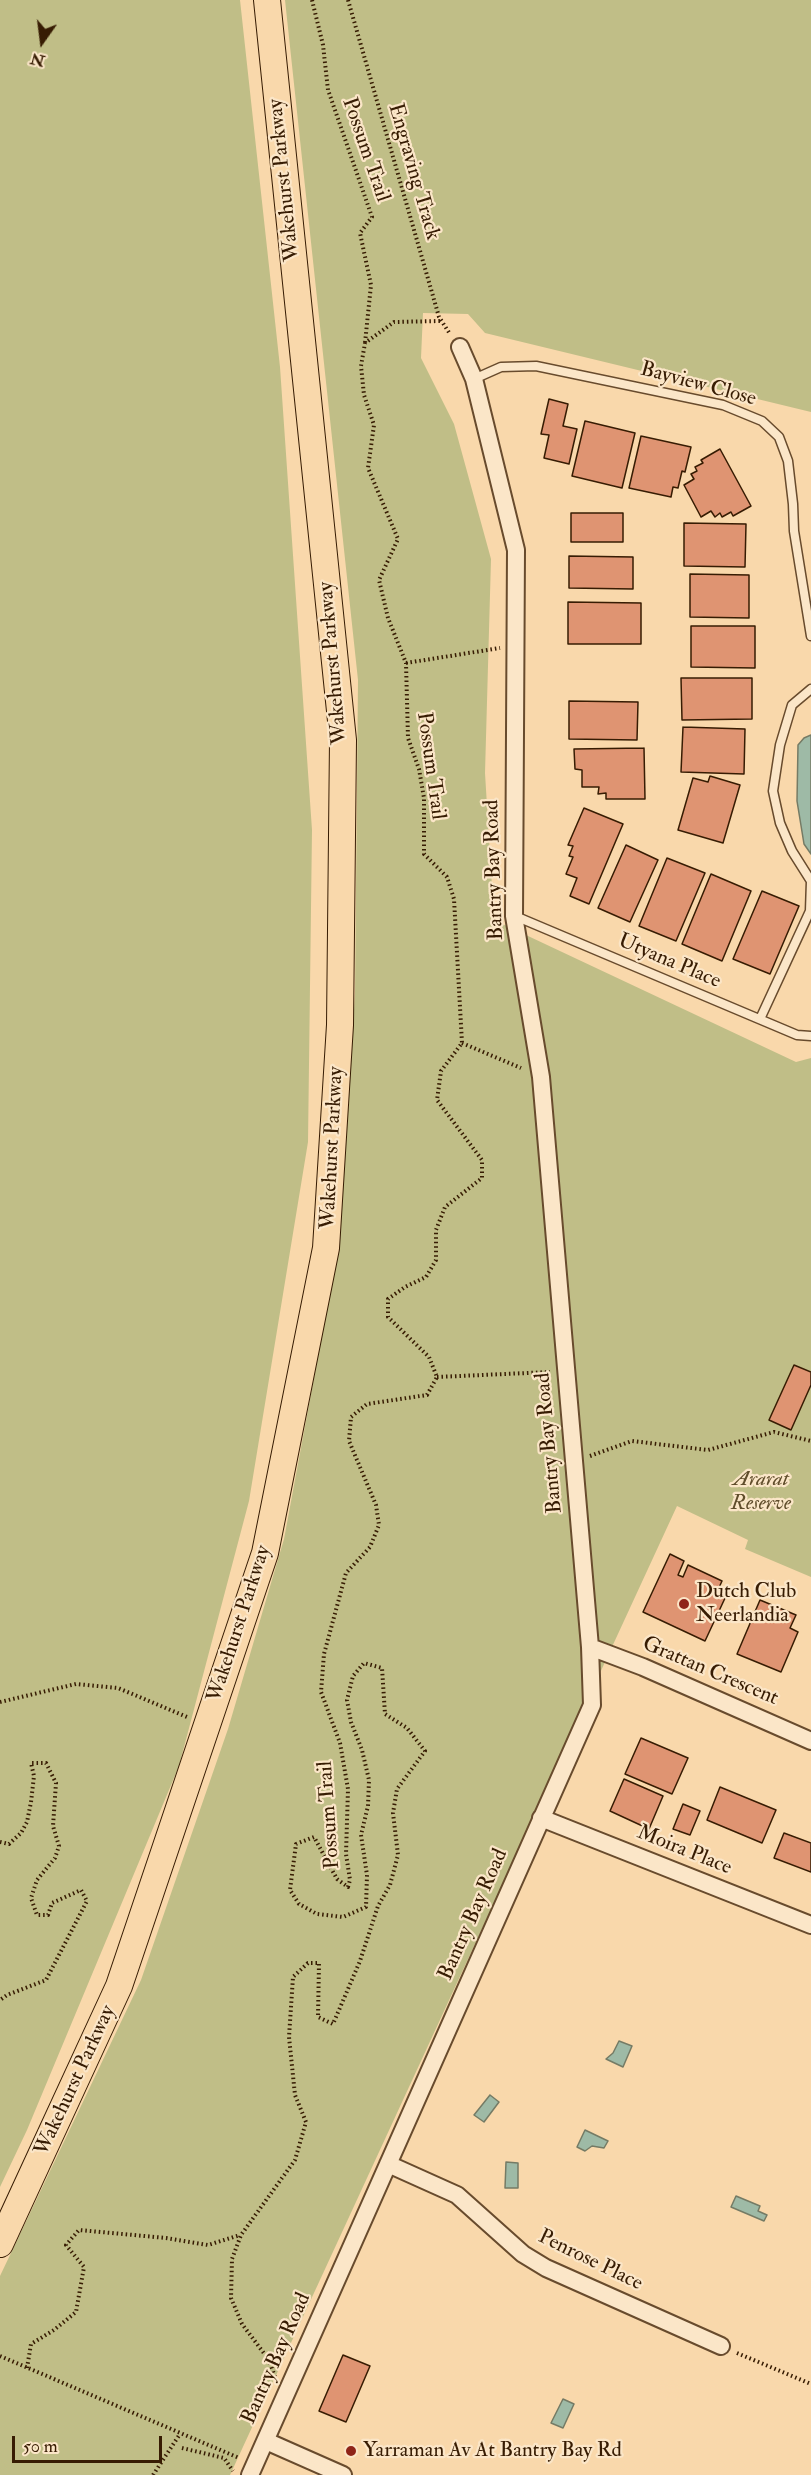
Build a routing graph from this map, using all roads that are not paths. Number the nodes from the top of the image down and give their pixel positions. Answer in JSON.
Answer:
{"nodes":[{"id":1,"x":267,"y":0,"type":"edge"},
{"id":2,"x":460,"y":347,"type":"road end"},
{"id":3,"x":474,"y":379,"type":"junction"},
{"id":4,"x":811,"y":636,"type":"edge"},
{"id":5,"x":811,"y":689,"type":"edge"},
{"id":6,"x":514,"y":916,"type":"junction"},
{"id":7,"x":760,"y":1019,"type":"junction"},
{"id":8,"x":811,"y":1036,"type":"edge"},
{"id":9,"x":590,"y":1647,"type":"junction"},
{"id":10,"x":811,"y":1741,"type":"edge"},
{"id":11,"x":541,"y":1818,"type":"junction"},
{"id":12,"x":811,"y":1926,"type":"edge"},
{"id":13,"x":388,"y":2164,"type":"junction"},
{"id":14,"x":0,"y":2244,"type":"edge"},
{"id":15,"x":721,"y":2346,"type":"road end"},
{"id":16,"x":266,"y":2441,"type":"junction"},
{"id":17,"x":253,"y":2469,"type":"edge"},
{"id":18,"x":343,"y":2475,"type":"edge"}],
"edges":[{"from":1,"to":14,"type":"main road","name":"Wakehurst Parkway"},
{"from":2,"to":3,"type":"street","name":"Bantry Bay Road"},
{"from":3,"to":4,"type":"lane","name":"Bayview Close"},
{"from":3,"to":6,"type":"street","name":"Bantry Bay Road"},
{"from":5,"to":7,"type":"lane"},
{"from":6,"to":7,"type":"lane","name":"Utyana Place"},
{"from":6,"to":9,"type":"street","name":"Bantry Bay Road"},
{"from":7,"to":8,"type":"lane","name":"Utyana Place"},
{"from":9,"to":10,"type":"street","name":"Grattan Crescent"},
{"from":9,"to":11,"type":"street","name":"Bantry Bay Road"},
{"from":11,"to":12,"type":"street","name":"Moira Place"},
{"from":11,"to":13,"type":"street","name":"Bantry Bay Road"},
{"from":13,"to":15,"type":"street","name":"Penrose Place"},
{"from":13,"to":16,"type":"street","name":"Bantry Bay Road"},
{"from":16,"to":17,"type":"street","name":"Bantry Bay Road"},
{"from":16,"to":18,"type":"street"}]}
